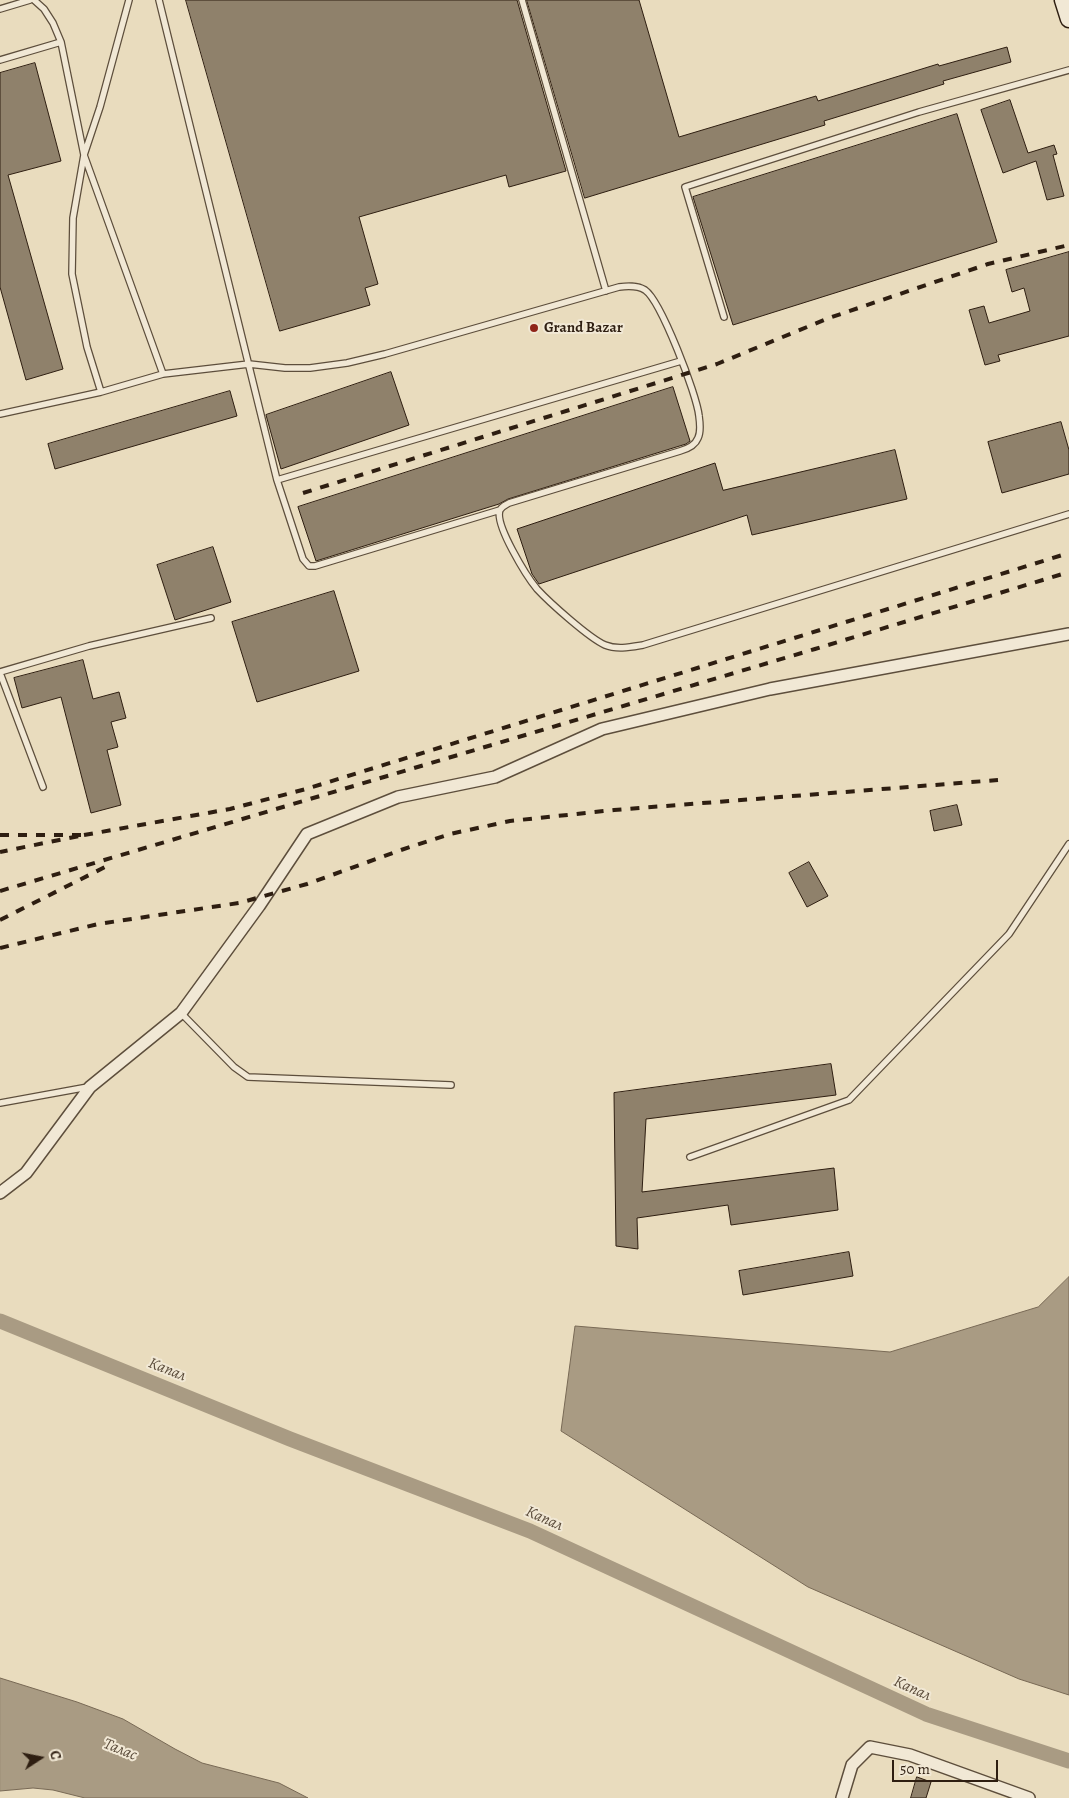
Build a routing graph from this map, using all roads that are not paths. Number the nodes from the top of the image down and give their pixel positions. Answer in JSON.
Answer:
{"nodes":[{"id":1,"x":30,"y":0,"type":"edge"},
{"id":2,"x":34,"y":0,"type":"edge"},
{"id":3,"x":129,"y":0,"type":"edge"},
{"id":4,"x":159,"y":0,"type":"edge"},
{"id":5,"x":522,"y":0,"type":"edge"},
{"id":6,"x":1063,"y":0,"type":"edge"},
{"id":7,"x":0,"y":9,"type":"edge"},
{"id":8,"x":1069,"y":19,"type":"edge"},
{"id":9,"x":61,"y":42,"type":"junction"},
{"id":10,"x":0,"y":60,"type":"edge"},
{"id":11,"x":1069,"y":70,"type":"edge"},
{"id":12,"x":84,"y":155,"type":"junction"},
{"id":13,"x":606,"y":291,"type":"junction"},
{"id":14,"x":724,"y":318,"type":"dead end"},
{"id":15,"x":681,"y":361,"type":"junction"},
{"id":16,"x":249,"y":364,"type":"junction"},
{"id":17,"x":163,"y":374,"type":"junction"},
{"id":18,"x":101,"y":392,"type":"junction"},
{"id":19,"x":0,"y":414,"type":"edge"},
{"id":20,"x":277,"y":480,"type":"junction"},
{"id":21,"x":500,"y":510,"type":"junction"},
{"id":22,"x":1069,"y":514,"type":"edge"},
{"id":23,"x":211,"y":618,"type":"dead end"},
{"id":24,"x":1069,"y":634,"type":"edge"},
{"id":25,"x":0,"y":672,"type":"edge"},
{"id":26,"x":43,"y":787,"type":"dead end"},
{"id":27,"x":1069,"y":844,"type":"edge"},
{"id":28,"x":181,"y":1013,"type":"junction"},
{"id":29,"x":451,"y":1085,"type":"dead end"},
{"id":30,"x":90,"y":1087,"type":"junction"},
{"id":31,"x":0,"y":1103,"type":"edge"},
{"id":32,"x":690,"y":1157,"type":"dead end"},
{"id":33,"x":0,"y":1193,"type":"edge"},
{"id":34,"x":842,"y":1798,"type":"edge"},
{"id":35,"x":1029,"y":1798,"type":"edge"}],
"edges":[{"from":1,"to":7,"type":"lane"},
{"from":2,"to":9,"type":"lane"},
{"from":3,"to":12,"type":"lane"},
{"from":4,"to":16,"type":"lane"},
{"from":5,"to":13,"type":"lane"},
{"from":6,"to":8,"type":"main road"},
{"from":9,"to":10,"type":"lane"},
{"from":9,"to":12,"type":"lane"},
{"from":11,"to":14,"type":"lane"},
{"from":12,"to":17,"type":"lane"},
{"from":12,"to":18,"type":"lane"},
{"from":13,"to":15,"type":"lane"},
{"from":13,"to":16,"type":"lane"},
{"from":15,"to":20,"type":"lane"},
{"from":15,"to":21,"type":"lane"},
{"from":16,"to":17,"type":"lane"},
{"from":16,"to":20,"type":"lane"},
{"from":17,"to":18,"type":"lane"},
{"from":18,"to":19,"type":"lane"},
{"from":20,"to":21,"type":"lane"},
{"from":21,"to":22,"type":"lane"},
{"from":23,"to":25,"type":"lane"},
{"from":24,"to":28,"type":"street"},
{"from":25,"to":26,"type":"lane"},
{"from":27,"to":32,"type":"lane"},
{"from":28,"to":29,"type":"lane"},
{"from":28,"to":30,"type":"street"},
{"from":30,"to":31,"type":"lane"},
{"from":30,"to":33,"type":"street"},
{"from":34,"to":35,"type":"street"}]}
